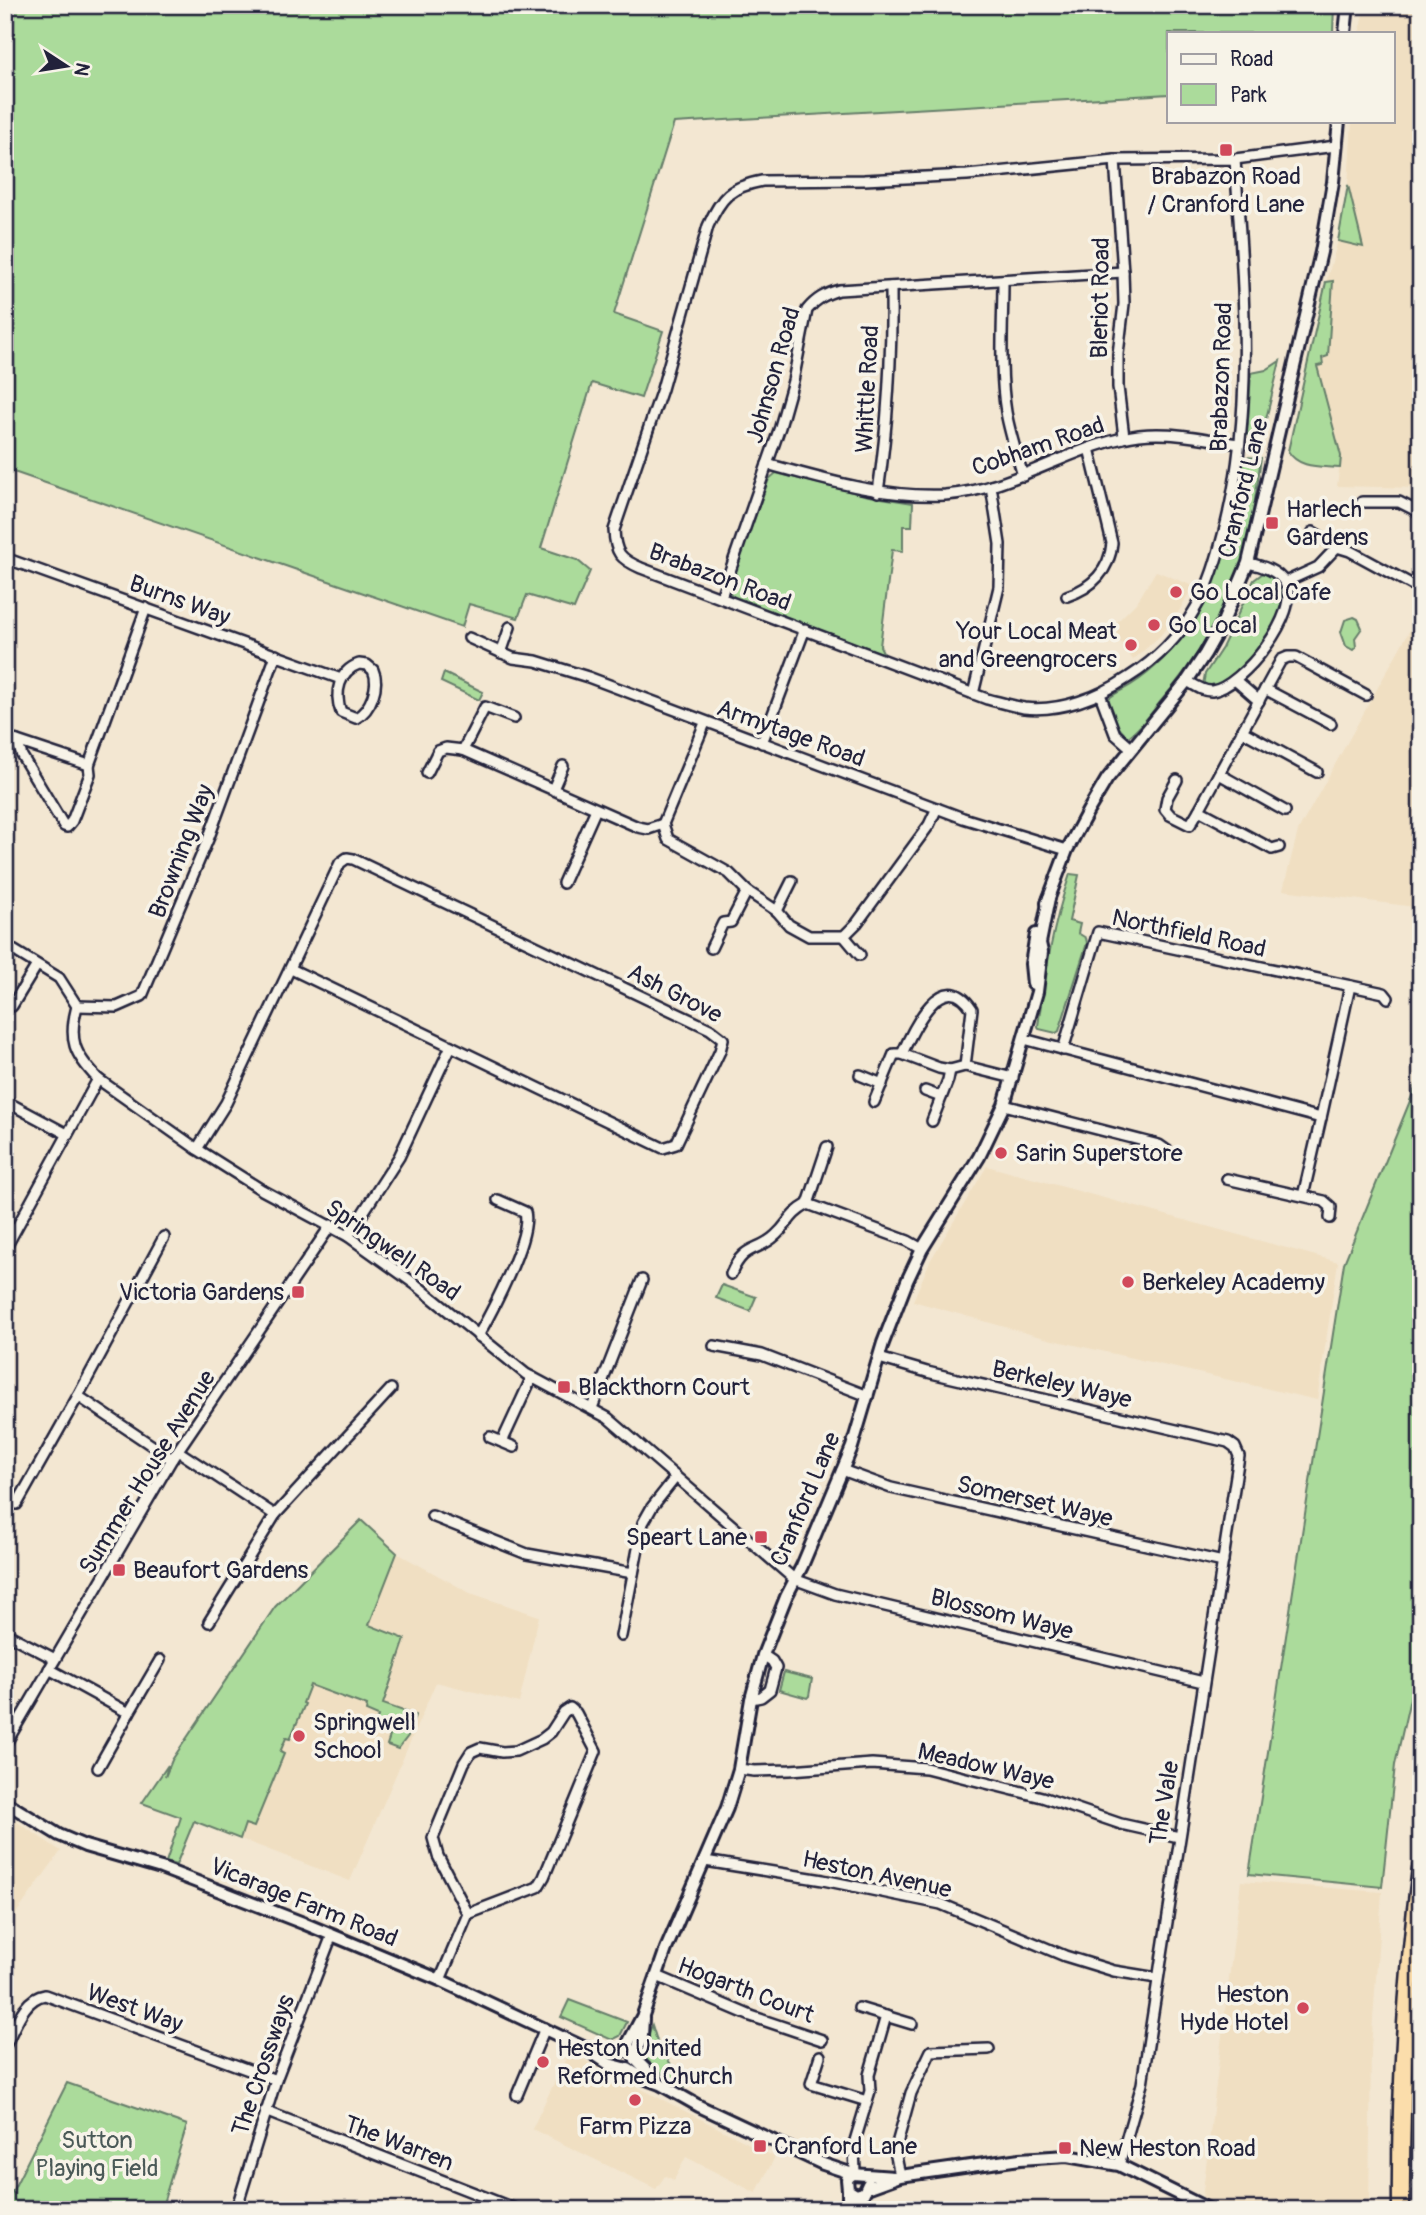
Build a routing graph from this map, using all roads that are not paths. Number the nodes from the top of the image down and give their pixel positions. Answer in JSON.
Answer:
{"nodes":[{"id":1,"x":1348,"y":5,"type":"edge"},
{"id":2,"x":1345,"y":32,"type":"edge"},
{"id":3,"x":1339,"y":122,"type":"edge"},
{"id":4,"x":1336,"y":146,"type":"junction"},
{"id":5,"x":1235,"y":159,"type":"junction"},
{"id":6,"x":1115,"y":160,"type":"junction"},
{"id":7,"x":1124,"y":272,"type":"junction"},
{"id":8,"x":1003,"y":280,"type":"junction"},
{"id":9,"x":891,"y":287,"type":"junction"},
{"id":10,"x":1124,"y":437,"type":"junction"},
{"id":11,"x":1239,"y":444,"type":"junction"},
{"id":12,"x":1089,"y":448,"type":"junction"},
{"id":13,"x":767,"y":464,"type":"junction"},
{"id":14,"x":1023,"y":476,"type":"junction"},
{"id":15,"x":991,"y":486,"type":"junction"},
{"id":16,"x":878,"y":492,"type":"junction"},
{"id":17,"x":1362,"y":502,"type":"dead end"},
{"id":18,"x":1421,"y":513,"type":"edge"},
{"id":19,"x":1313,"y":532,"type":"dead end"},
{"id":20,"x":1337,"y":547,"type":"junction"},
{"id":21,"x":5,"y":558,"type":"edge"},
{"id":22,"x":1248,"y":563,"type":"junction"},
{"id":23,"x":1285,"y":582,"type":"junction"},
{"id":24,"x":1421,"y":583,"type":"edge"},
{"id":25,"x":1067,"y":596,"type":"dead end"},
{"id":26,"x":721,"y":597,"type":"junction"},
{"id":27,"x":146,"y":608,"type":"junction"},
{"id":28,"x":510,"y":627,"type":"dead end"},
{"id":29,"x":805,"y":629,"type":"junction"},
{"id":30,"x":469,"y":638,"type":"dead end"},
{"id":31,"x":501,"y":653,"type":"junction"},
{"id":32,"x":276,"y":655,"type":"junction"},
{"id":33,"x":341,"y":679,"type":"junction"},
{"id":34,"x":1235,"y":680,"type":"junction"},
{"id":35,"x":1187,"y":681,"type":"junction"},
{"id":36,"x":1265,"y":689,"type":"junction"},
{"id":37,"x":973,"y":694,"type":"junction"},
{"id":38,"x":1100,"y":694,"type":"junction"},
{"id":39,"x":1366,"y":695,"type":"dead end"},
{"id":40,"x":1259,"y":701,"type":"junction"},
{"id":41,"x":514,"y":718,"type":"dead end"},
{"id":42,"x":705,"y":723,"type":"junction"},
{"id":43,"x":1331,"y":724,"type":"dead end"},
{"id":44,"x":1242,"y":731,"type":"junction"},
{"id":45,"x":5,"y":737,"type":"edge"},
{"id":46,"x":17,"y":741,"type":"junction"},
{"id":47,"x":762,"y":743,"type":"junction"},
{"id":48,"x":1131,"y":748,"type":"junction"},
{"id":49,"x":463,"y":750,"type":"junction"},
{"id":50,"x":89,"y":765,"type":"junction"},
{"id":51,"x":563,"y":766,"type":"dead end"},
{"id":52,"x":1317,"y":772,"type":"dead end"},
{"id":53,"x":427,"y":773,"type":"dead end"},
{"id":54,"x":1219,"y":774,"type":"junction"},
{"id":55,"x":1177,"y":780,"type":"dead end"},
{"id":56,"x":553,"y":789,"type":"junction"},
{"id":57,"x":937,"y":808,"type":"junction"},
{"id":58,"x":596,"y":809,"type":"junction"},
{"id":59,"x":1199,"y":810,"type":"junction"},
{"id":60,"x":1285,"y":811,"type":"dead end"},
{"id":61,"x":663,"y":824,"type":"junction"},
{"id":62,"x":1279,"y":847,"type":"dead end"},
{"id":63,"x":1067,"y":850,"type":"junction"},
{"id":64,"x":792,"y":881,"type":"dead end"},
{"id":65,"x":563,"y":883,"type":"dead end"},
{"id":66,"x":747,"y":891,"type":"junction"},
{"id":67,"x":777,"y":911,"type":"junction"},
{"id":68,"x":844,"y":936,"type":"junction"},
{"id":69,"x":5,"y":945,"type":"edge"},
{"id":70,"x":711,"y":948,"type":"dead end"},
{"id":71,"x":860,"y":955,"type":"dead end"},
{"id":72,"x":37,"y":965,"type":"junction"},
{"id":73,"x":291,"y":969,"type":"junction"},
{"id":74,"x":1350,"y":986,"type":"junction"},
{"id":75,"x":1388,"y":998,"type":"dead end"},
{"id":76,"x":12,"y":1006,"type":"dead end"},
{"id":77,"x":77,"y":1006,"type":"junction"},
{"id":78,"x":1024,"y":1039,"type":"junction"},
{"id":79,"x":451,"y":1046,"type":"junction"},
{"id":80,"x":1063,"y":1050,"type":"junction"},
{"id":81,"x":902,"y":1054,"type":"junction"},
{"id":82,"x":965,"y":1066,"type":"junction"},
{"id":83,"x":950,"y":1070,"type":"junction"},
{"id":84,"x":859,"y":1075,"type":"dead end"},
{"id":85,"x":1013,"y":1078,"type":"junction"},
{"id":86,"x":98,"y":1079,"type":"junction"},
{"id":87,"x":881,"y":1083,"type":"junction"},
{"id":88,"x":925,"y":1091,"type":"dead end"},
{"id":89,"x":941,"y":1097,"type":"junction"},
{"id":90,"x":5,"y":1101,"type":"edge"},
{"id":91,"x":874,"y":1102,"type":"dead end"},
{"id":92,"x":1004,"y":1105,"type":"junction"},
{"id":93,"x":1321,"y":1118,"type":"junction"},
{"id":94,"x":932,"y":1121,"type":"dead end"},
{"id":95,"x":67,"y":1135,"type":"junction"},
{"id":96,"x":827,"y":1147,"type":"dead end"},
{"id":97,"x":197,"y":1149,"type":"junction"},
{"id":98,"x":1169,"y":1152,"type":"dead end"},
{"id":99,"x":1227,"y":1179,"type":"dead end"},
{"id":100,"x":1303,"y":1196,"type":"junction"},
{"id":101,"x":498,"y":1200,"type":"dead end"},
{"id":102,"x":808,"y":1204,"type":"junction"},
{"id":103,"x":1330,"y":1218,"type":"dead end"},
{"id":104,"x":331,"y":1225,"type":"junction"},
{"id":105,"x":348,"y":1236,"type":"junction"},
{"id":106,"x":164,"y":1237,"type":"dead end"},
{"id":107,"x":5,"y":1249,"type":"edge"},
{"id":108,"x":922,"y":1249,"type":"junction"},
{"id":109,"x":731,"y":1274,"type":"dead end"},
{"id":110,"x":642,"y":1280,"type":"dead end"},
{"id":111,"x":478,"y":1336,"type":"junction"},
{"id":112,"x":714,"y":1346,"type":"dead end"},
{"id":113,"x":879,"y":1358,"type":"junction"},
{"id":114,"x":532,"y":1377,"type":"junction"},
{"id":115,"x":391,"y":1389,"type":"dead end"},
{"id":116,"x":868,"y":1395,"type":"junction"},
{"id":117,"x":78,"y":1396,"type":"junction"},
{"id":118,"x":592,"y":1408,"type":"junction"},
{"id":119,"x":490,"y":1437,"type":"dead end"},
{"id":120,"x":502,"y":1442,"type":"junction"},
{"id":121,"x":514,"y":1447,"type":"dead end"},
{"id":122,"x":1235,"y":1447,"type":"joint"},
{"id":123,"x":175,"y":1455,"type":"junction"},
{"id":124,"x":842,"y":1470,"type":"junction"},
{"id":125,"x":675,"y":1478,"type":"junction"},
{"id":126,"x":17,"y":1504,"type":"dead end"},
{"id":127,"x":275,"y":1515,"type":"junction"},
{"id":128,"x":432,"y":1516,"type":"dead end"},
{"id":129,"x":1223,"y":1562,"type":"junction"},
{"id":130,"x":633,"y":1573,"type":"junction"},
{"id":131,"x":793,"y":1579,"type":"junction"},
{"id":132,"x":209,"y":1622,"type":"dead end"},
{"id":133,"x":5,"y":1633,"type":"edge"},
{"id":134,"x":621,"y":1636,"type":"dead end"},
{"id":135,"x":55,"y":1659,"type":"junction"},
{"id":136,"x":160,"y":1660,"type":"dead end"},
{"id":137,"x":49,"y":1669,"type":"junction"},
{"id":138,"x":1203,"y":1682,"type":"junction"},
{"id":139,"x":129,"y":1713,"type":"junction"},
{"id":140,"x":5,"y":1745,"type":"edge"},
{"id":141,"x":98,"y":1768,"type":"dead end"},
{"id":142,"x":739,"y":1769,"type":"junction"},
{"id":143,"x":5,"y":1802,"type":"edge"},
{"id":144,"x":1179,"y":1837,"type":"junction"},
{"id":145,"x":705,"y":1861,"type":"junction"},
{"id":146,"x":1421,"y":1868,"type":"edge"},
{"id":147,"x":468,"y":1914,"type":"junction"},
{"id":148,"x":332,"y":1935,"type":"junction"},
{"id":149,"x":657,"y":1976,"type":"junction"},
{"id":150,"x":1157,"y":1978,"type":"junction"},
{"id":151,"x":440,"y":1980,"type":"junction"},
{"id":152,"x":859,"y":2008,"type":"dead end"},
{"id":153,"x":886,"y":2017,"type":"junction"},
{"id":154,"x":912,"y":2024,"type":"dead end"},
{"id":155,"x":545,"y":2028,"type":"junction"},
{"id":156,"x":822,"y":2040,"type":"dead end"},
{"id":157,"x":5,"y":2046,"type":"edge"},
{"id":158,"x":585,"y":2048,"type":"junction"},
{"id":159,"x":989,"y":2049,"type":"dead end"},
{"id":160,"x":628,"y":2054,"type":"junction"},
{"id":161,"x":820,"y":2056,"type":"dead end"},
{"id":162,"x":623,"y":2067,"type":"junction"},
{"id":163,"x":276,"y":2080,"type":"junction"},
{"id":164,"x":660,"y":2084,"type":"junction"},
{"id":165,"x":517,"y":2095,"type":"dead end"},
{"id":166,"x":867,"y":2101,"type":"junction"},
{"id":167,"x":265,"y":2111,"type":"junction"},
{"id":168,"x":823,"y":2164,"type":"junction"},
{"id":169,"x":1119,"y":2165,"type":"junction"},
{"id":170,"x":857,"y":2174,"type":"junction"},
{"id":171,"x":897,"y":2176,"type":"junction"},
{"id":172,"x":847,"y":2188,"type":"junction"},
{"id":173,"x":865,"y":2191,"type":"junction"},
{"id":174,"x":1197,"y":2207,"type":"edge"},
{"id":175,"x":236,"y":2210,"type":"edge"},
{"id":176,"x":518,"y":2210,"type":"edge"},
{"id":177,"x":848,"y":2210,"type":"edge"},
{"id":178,"x":856,"y":2210,"type":"edge"},
{"id":179,"x":1210,"y":2210,"type":"edge"},
{"id":180,"x":1401,"y":2210,"type":"edge"}],
"edges":[{"from":1,"to":2,"type":"street"},
{"from":3,"to":4,"type":"street","name":"Cranford Lane"},
{"from":4,"to":5,"type":"street","name":"Brabazon Road"},
{"from":4,"to":22,"type":"street","name":"Cranford Lane"},
{"from":5,"to":6,"type":"street","name":"Brabazon Road"},
{"from":5,"to":11,"type":"street","name":"Brabazon Road"},
{"from":6,"to":7,"type":"street","name":"Bleriot Road"},
{"from":6,"to":26,"type":"street","name":"Brabazon Road"},
{"from":7,"to":8,"type":"street","name":"Johnson Road"},
{"from":7,"to":10,"type":"street","name":"Bleriot Road"},
{"from":8,"to":9,"type":"street","name":"Johnson Road"},
{"from":8,"to":14,"type":"street"},
{"from":9,"to":13,"type":"street","name":"Johnson Road"},
{"from":9,"to":16,"type":"street","name":"Whittle Road"},
{"from":10,"to":11,"type":"street","name":"Cobham Road"},
{"from":10,"to":12,"type":"street","name":"Cobham Road"},
{"from":11,"to":38,"type":"street","name":"Brabazon Road"},
{"from":12,"to":14,"type":"street","name":"Cobham Road"},
{"from":12,"to":25,"type":"street"},
{"from":13,"to":16,"type":"street","name":"Cobham Road"},
{"from":13,"to":26,"type":"street","name":"Johnson Road"},
{"from":14,"to":15,"type":"street","name":"Cobham Road"},
{"from":15,"to":16,"type":"street","name":"Cobham Road"},
{"from":15,"to":37,"type":"street"},
{"from":17,"to":18,"type":"street"},
{"from":19,"to":20,"type":"street"},
{"from":20,"to":23,"type":"street"},
{"from":20,"to":24,"type":"street"},
{"from":21,"to":27,"type":"street","name":"Burns Way"},
{"from":22,"to":23,"type":"street"},
{"from":22,"to":35,"type":"street","name":"Cranford Lane"},
{"from":23,"to":34,"type":"street"},
{"from":26,"to":29,"type":"street","name":"Brabazon Road"},
{"from":27,"to":32,"type":"street","name":"Burns Way"},
{"from":27,"to":50,"type":"street"},
{"from":28,"to":31,"type":"street"},
{"from":29,"to":37,"type":"street","name":"Brabazon Road"},
{"from":29,"to":47,"type":"street"},
{"from":30,"to":31,"type":"street","name":"Armytage Road"},
{"from":31,"to":42,"type":"street","name":"Armytage Road"},
{"from":32,"to":33,"type":"street","name":"Burns Way"},
{"from":32,"to":77,"type":"street","name":"Browning Way"},
{"from":33,"to":33,"type":"street"},
{"from":34,"to":35,"type":"street"},
{"from":34,"to":40,"type":"street"},
{"from":35,"to":48,"type":"street","name":"Cranford Lane"},
{"from":36,"to":39,"type":"street"},
{"from":36,"to":40,"type":"street"},
{"from":36,"to":43,"type":"street"},
{"from":37,"to":38,"type":"street","name":"Brabazon Road"},
{"from":38,"to":48,"type":"street"},
{"from":40,"to":44,"type":"street"},
{"from":41,"to":49,"type":"street"},
{"from":42,"to":47,"type":"street","name":"Armytage Road"},
{"from":42,"to":61,"type":"street"},
{"from":44,"to":52,"type":"street"},
{"from":44,"to":54,"type":"street"},
{"from":45,"to":46,"type":"street"},
{"from":46,"to":50,"type":"street"},
{"from":46,"to":50,"type":"street"},
{"from":47,"to":57,"type":"street","name":"Armytage Road"},
{"from":48,"to":63,"type":"street","name":"Cranford Lane"},
{"from":49,"to":53,"type":"street"},
{"from":49,"to":56,"type":"street"},
{"from":51,"to":56,"type":"street"},
{"from":54,"to":59,"type":"street"},
{"from":54,"to":60,"type":"street"},
{"from":55,"to":59,"type":"street"},
{"from":56,"to":58,"type":"street"},
{"from":57,"to":63,"type":"street","name":"Armytage Road"},
{"from":57,"to":68,"type":"street"},
{"from":58,"to":61,"type":"street"},
{"from":58,"to":65,"type":"street"},
{"from":59,"to":62,"type":"street"},
{"from":61,"to":66,"type":"street"},
{"from":63,"to":78,"type":"street","name":"Cranford Lane"},
{"from":64,"to":67,"type":"street"},
{"from":66,"to":67,"type":"street"},
{"from":66,"to":70,"type":"street"},
{"from":67,"to":68,"type":"street"},
{"from":68,"to":71,"type":"street"},
{"from":69,"to":72,"type":"street"},
{"from":72,"to":76,"type":"street"},
{"from":72,"to":77,"type":"street"},
{"from":73,"to":79,"type":"street","name":"Ash Grove"},
{"from":73,"to":79,"type":"street","name":"Ash Grove"},
{"from":73,"to":97,"type":"street","name":"Ash Grove"},
{"from":74,"to":75,"type":"street","name":"Northfield Road"},
{"from":74,"to":80,"type":"street","name":"Northfield Road"},
{"from":74,"to":93,"type":"street"},
{"from":77,"to":86,"type":"street","name":"Springwell Road"},
{"from":78,"to":80,"type":"street"},
{"from":78,"to":85,"type":"street","name":"Cranford Lane"},
{"from":79,"to":105,"type":"street"},
{"from":80,"to":93,"type":"street"},
{"from":81,"to":82,"type":"street"},
{"from":81,"to":83,"type":"street"},
{"from":81,"to":87,"type":"street"},
{"from":82,"to":83,"type":"street"},
{"from":82,"to":85,"type":"street"},
{"from":83,"to":89,"type":"street"},
{"from":84,"to":87,"type":"street"},
{"from":85,"to":92,"type":"street","name":"Cranford Lane"},
{"from":86,"to":95,"type":"street"},
{"from":86,"to":97,"type":"street","name":"Springwell Road"},
{"from":87,"to":91,"type":"street"},
{"from":88,"to":89,"type":"street"},
{"from":89,"to":94,"type":"street"},
{"from":90,"to":95,"type":"street"},
{"from":92,"to":98,"type":"street"},
{"from":92,"to":108,"type":"street","name":"Cranford Lane"},
{"from":93,"to":100,"type":"street"},
{"from":95,"to":107,"type":"street"},
{"from":96,"to":102,"type":"street"},
{"from":97,"to":104,"type":"street","name":"Springwell Road"},
{"from":99,"to":100,"type":"street"},
{"from":100,"to":103,"type":"street"},
{"from":101,"to":111,"type":"street"},
{"from":102,"to":108,"type":"street"},
{"from":102,"to":109,"type":"street"},
{"from":104,"to":105,"type":"street","name":"Springwell Road"},
{"from":104,"to":123,"type":"street","name":"Summer House Avenue"},
{"from":105,"to":111,"type":"street","name":"Springwell Road"},
{"from":106,"to":117,"type":"street"},
{"from":108,"to":113,"type":"street","name":"Cranford Lane"},
{"from":110,"to":118,"type":"street"},
{"from":111,"to":114,"type":"street","name":"Springwell Road"},
{"from":112,"to":116,"type":"street"},
{"from":113,"to":116,"type":"street","name":"Cranford Lane"},
{"from":113,"to":122,"type":"street","name":"Berkeley Waye"},
{"from":114,"to":118,"type":"street","name":"Springwell Road"},
{"from":114,"to":120,"type":"street"},
{"from":115,"to":127,"type":"street"},
{"from":116,"to":124,"type":"street","name":"Cranford Lane"},
{"from":117,"to":123,"type":"street"},
{"from":117,"to":126,"type":"street"},
{"from":118,"to":125,"type":"street","name":"Springwell Road"},
{"from":119,"to":120,"type":"street"},
{"from":120,"to":121,"type":"street"},
{"from":122,"to":129,"type":"street","name":"The Vale"},
{"from":123,"to":127,"type":"street"},
{"from":123,"to":135,"type":"street","name":"Summer House Avenue"},
{"from":124,"to":129,"type":"street","name":"Somerset Waye"},
{"from":124,"to":131,"type":"street","name":"Cranford Lane"},
{"from":125,"to":130,"type":"street"},
{"from":125,"to":131,"type":"street","name":"Springwell Road"},
{"from":127,"to":132,"type":"street"},
{"from":128,"to":130,"type":"street"},
{"from":129,"to":138,"type":"street","name":"The Vale"},
{"from":130,"to":134,"type":"street"},
{"from":131,"to":138,"type":"street","name":"Blossom Waye"},
{"from":131,"to":142,"type":"street","name":"Cranford Lane"},
{"from":133,"to":135,"type":"street"},
{"from":135,"to":137,"type":"street","name":"Summer House Avenue"},
{"from":136,"to":139,"type":"street"},
{"from":137,"to":139,"type":"street"},
{"from":137,"to":140,"type":"street","name":"Summer House Avenue"},
{"from":138,"to":144,"type":"street","name":"The Vale"},
{"from":139,"to":141,"type":"street"},
{"from":142,"to":144,"type":"street","name":"Meadow Waye"},
{"from":142,"to":145,"type":"street","name":"Cranford Lane"},
{"from":143,"to":148,"type":"street","name":"Vicarage Farm Road"},
{"from":144,"to":150,"type":"street","name":"The Vale"},
{"from":145,"to":149,"type":"street","name":"Cranford Lane"},
{"from":145,"to":150,"type":"street","name":"Heston Avenue"},
{"from":146,"to":180,"type":"highway"},
{"from":147,"to":147,"type":"street"},
{"from":147,"to":151,"type":"street"},
{"from":148,"to":151,"type":"street","name":"Vicarage Farm Road"},
{"from":148,"to":163,"type":"street","name":"The Crossways"},
{"from":149,"to":156,"type":"street","name":"Hogarth Court"},
{"from":149,"to":160,"type":"street","name":"Cranford Lane"},
{"from":150,"to":169,"type":"street","name":"The Vale"},
{"from":151,"to":155,"type":"street","name":"Vicarage Farm Road"},
{"from":152,"to":153,"type":"street"},
{"from":153,"to":154,"type":"street"},
{"from":153,"to":166,"type":"street"},
{"from":155,"to":158,"type":"street","name":"Vicarage Farm Road"},
{"from":155,"to":165,"type":"street"},
{"from":157,"to":163,"type":"street","name":"West Way"},
{"from":158,"to":160,"type":"street","name":"Vicarage Farm Road"},
{"from":158,"to":162,"type":"street","name":"Vicarage Farm Road"},
{"from":159,"to":171,"type":"street"},
{"from":160,"to":162,"type":"street"},
{"from":160,"to":162,"type":"street"},
{"from":160,"to":164,"type":"street","name":"Vicarage Farm Road"},
{"from":161,"to":166,"type":"street"},
{"from":162,"to":164,"type":"street","name":"Vicarage Farm Road"},
{"from":163,"to":167,"type":"street","name":"The Crossways"},
{"from":164,"to":168,"type":"street","name":"Vicarage Farm Road"},
{"from":166,"to":170,"type":"street"},
{"from":167,"to":175,"type":"street","name":"The Crossways"},
{"from":167,"to":176,"type":"street","name":"The Warren"},
{"from":168,"to":170,"type":"street","name":"Vicarage Farm Road"},
{"from":168,"to":172,"type":"street","name":"Vicarage Farm Road"},
{"from":169,"to":171,"type":"street"},
{"from":169,"to":174,"type":"street"},
{"from":170,"to":171,"type":"street","name":"Vicarage Farm Road"},
{"from":170,"to":172,"type":"street"},
{"from":170,"to":173,"type":"street"},
{"from":171,"to":173,"type":"street"},
{"from":172,"to":173,"type":"street"},
{"from":172,"to":177,"type":"street"},
{"from":173,"to":178,"type":"street"},
{"from":174,"to":179,"type":"street"}]}
